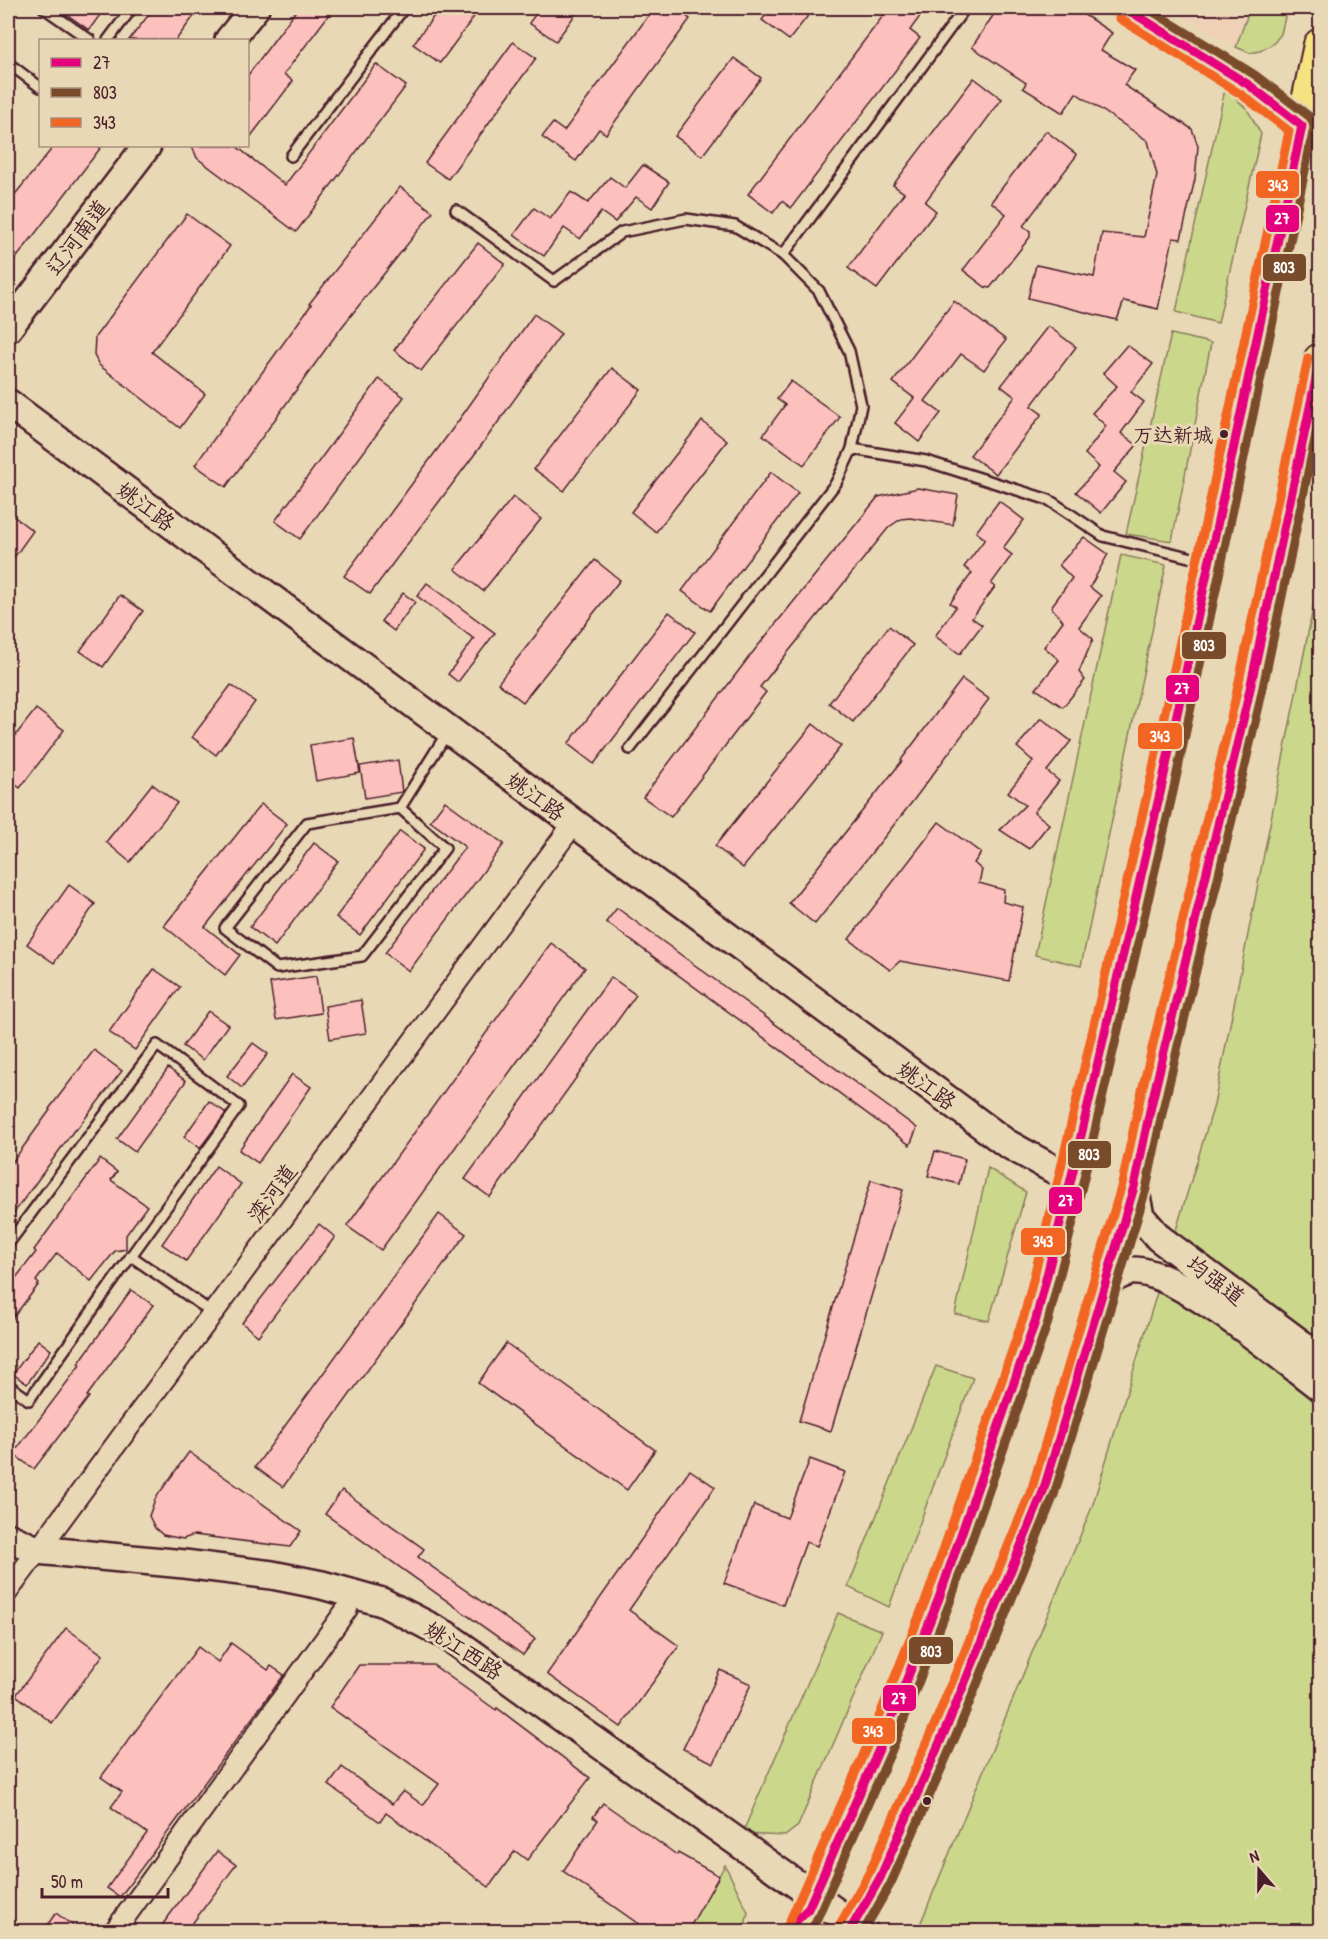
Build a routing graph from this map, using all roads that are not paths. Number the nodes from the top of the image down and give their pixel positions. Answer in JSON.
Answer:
{"nodes":[{"id":1,"x":44,"y":8,"type":"edge"},
{"id":2,"x":132,"y":8,"type":"edge"},
{"id":3,"x":255,"y":8,"type":"edge"},
{"id":4,"x":404,"y":8,"type":"edge"},
{"id":5,"x":965,"y":8,"type":"edge"},
{"id":6,"x":1125,"y":8,"type":"edge"},
{"id":7,"x":1152,"y":8,"type":"edge"},
{"id":8,"x":89,"y":39,"type":"edge"},
{"id":9,"x":109,"y":39,"type":"edge"},
{"id":10,"x":230,"y":39,"type":"edge"},
{"id":11,"x":1320,"y":45,"type":"edge"},
{"id":12,"x":8,"y":63,"type":"edge"},
{"id":13,"x":39,"y":86,"type":"edge"},
{"id":14,"x":1312,"y":121,"type":"edge"},
{"id":15,"x":146,"y":147,"type":"edge"},
{"id":16,"x":291,"y":156,"type":"dead end"},
{"id":17,"x":456,"y":210,"type":"dead end"},
{"id":18,"x":783,"y":255,"type":"junction"},
{"id":19,"x":8,"y":328,"type":"edge"},
{"id":20,"x":1320,"y":360,"type":"edge"},
{"id":21,"x":8,"y":404,"type":"edge"},
{"id":22,"x":852,"y":449,"type":"junction"},
{"id":23,"x":1210,"y":562,"type":"junction"},
{"id":24,"x":449,"y":731,"type":"junction"},
{"id":25,"x":630,"y":749,"type":"dead end"},
{"id":26,"x":400,"y":808,"type":"junction"},
{"id":27,"x":573,"y":824,"type":"junction"},
{"id":28,"x":1071,"y":1179,"type":"junction"},
{"id":29,"x":1134,"y":1187,"type":"junction"},
{"id":30,"x":8,"y":1244,"type":"edge"},
{"id":31,"x":131,"y":1256,"type":"junction"},
{"id":32,"x":1106,"y":1282,"type":"junction"},
{"id":33,"x":213,"y":1313,"type":"junction"},
{"id":34,"x":1320,"y":1358,"type":"edge"},
{"id":35,"x":8,"y":1385,"type":"edge"},
{"id":36,"x":1320,"y":1387,"type":"edge"},
{"id":37,"x":8,"y":1537,"type":"edge"},
{"id":38,"x":25,"y":1555,"type":"edge"},
{"id":39,"x":8,"y":1591,"type":"edge"},
{"id":40,"x":347,"y":1609,"type":"junction"},
{"id":41,"x":807,"y":1912,"type":"edge"},
{"id":42,"x":851,"y":1930,"type":"edge"},
{"id":43,"x":114,"y":1932,"type":"edge"},
{"id":44,"x":784,"y":1932,"type":"edge"}],
"edges":[{"from":1,"to":8,"type":"lane"},
{"from":2,"to":9,"type":"lane"},
{"from":3,"to":10,"type":"street"},
{"from":4,"to":16,"type":"lane"},
{"from":5,"to":18,"type":"lane"},
{"from":6,"to":14,"type":"street"},
{"from":7,"to":14,"type":"street"},
{"from":11,"to":14,"type":"main road"},
{"from":12,"to":13,"type":"lane"},
{"from":14,"to":23,"type":"main road"},
{"from":15,"to":19,"type":"street","name":"辽河南道"},
{"from":17,"to":18,"type":"lane"},
{"from":18,"to":22,"type":"lane"},
{"from":20,"to":29,"type":"main road"},
{"from":21,"to":24,"type":"street","name":"姚江路"},
{"from":22,"to":23,"type":"lane"},
{"from":22,"to":25,"type":"lane"},
{"from":23,"to":28,"type":"main road"},
{"from":24,"to":26,"type":"lane"},
{"from":24,"to":27,"type":"street","name":"姚江路"},
{"from":26,"to":26,"type":"lane"},
{"from":27,"to":28,"type":"street","name":"姚江路"},
{"from":27,"to":33,"type":"street","name":"滦河道"},
{"from":28,"to":41,"type":"main road"},
{"from":29,"to":32,"type":"main road"},
{"from":29,"to":34,"type":"street","name":"均强道"},
{"from":30,"to":31,"type":"lane"},
{"from":31,"to":33,"type":"lane"},
{"from":31,"to":35,"type":"lane"},
{"from":32,"to":36,"type":"street","name":"均强道"},
{"from":32,"to":42,"type":"main road"},
{"from":33,"to":38,"type":"street","name":"滦河道"},
{"from":37,"to":38,"type":"street","name":"姚江西路"},
{"from":38,"to":39,"type":"street","name":"滦河道"},
{"from":38,"to":40,"type":"street","name":"姚江西路"},
{"from":38,"to":41,"type":"street","name":"姚江西路"},
{"from":40,"to":41,"type":"street","name":"姚江西路"},
{"from":40,"to":43,"type":"street"},
{"from":41,"to":42,"type":"street"},
{"from":41,"to":44,"type":"street"}]}
